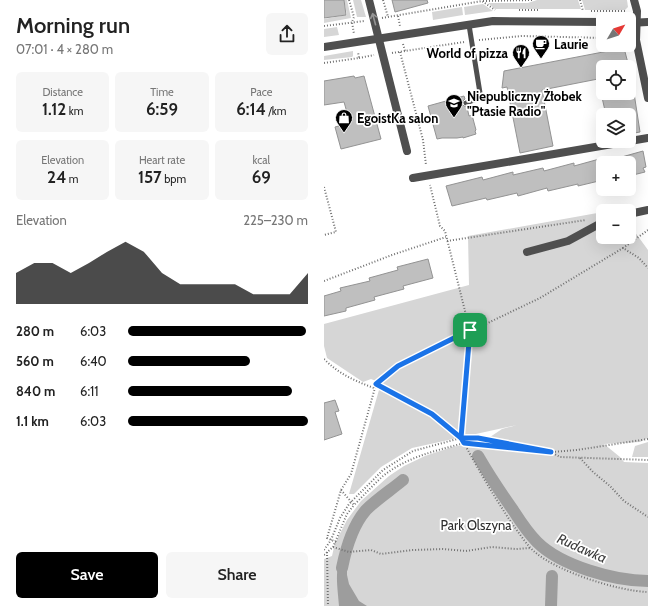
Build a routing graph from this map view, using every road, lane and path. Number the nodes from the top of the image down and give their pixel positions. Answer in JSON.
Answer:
{"nodes":[{"id":1,"x":369,"y":0,"type":"edge"},
{"id":2,"x":383,"y":0,"type":"edge"},
{"id":3,"x":482,"y":0,"type":"edge"},
{"id":4,"x":532,"y":0,"type":"edge"},
{"id":5,"x":580,"y":0,"type":"edge"},
{"id":6,"x":634,"y":0,"type":"edge"},
{"id":7,"x":584,"y":11,"type":"dead end"},
{"id":8,"x":636,"y":14,"type":"edge"},
{"id":9,"x":398,"y":16,"type":"dead end"},
{"id":10,"x":388,"y":17,"type":"dead end"},
{"id":11,"x":596,"y":22,"type":"edge"},
{"id":12,"x":648,"y":22,"type":"edge"},
{"id":13,"x":636,"y":23,"type":"edge"},
{"id":14,"x":469,"y":24,"type":"junction"},
{"id":15,"x":402,"y":35,"type":"junction"},
{"id":16,"x":379,"y":38,"type":"junction"},
{"id":17,"x":596,"y":38,"type":"edge"},
{"id":18,"x":472,"y":40,"type":"junction"},
{"id":19,"x":636,"y":40,"type":"edge"},
{"id":20,"x":324,"y":47,"type":"edge"},
{"id":21,"x":400,"y":52,"type":"dead end"},
{"id":22,"x":648,"y":98,"type":"edge"},
{"id":23,"x":466,"y":103,"type":"dead end"},
{"id":24,"x":648,"y":138,"type":"edge"},
{"id":25,"x":407,"y":151,"type":"dead end"},
{"id":26,"x":427,"y":176,"type":"junction"},
{"id":27,"x":414,"y":178,"type":"dead end"},
{"id":28,"x":324,"y":187,"type":"edge"},
{"id":29,"x":648,"y":210,"type":"edge"},
{"id":30,"x":636,"y":213,"type":"edge"},
{"id":31,"x":588,"y":219,"type":"dead end"},
{"id":32,"x":596,"y":226,"type":"edge"},
{"id":33,"x":648,"y":230,"type":"edge"},
{"id":34,"x":324,"y":235,"type":"edge"},
{"id":35,"x":446,"y":238,"type":"junction"},
{"id":36,"x":447,"y":241,"type":"junction"},
{"id":37,"x":624,"y":248,"type":"junction"},
{"id":38,"x":527,"y":252,"type":"dead end"},
{"id":39,"x":648,"y":268,"type":"edge"},
{"id":40,"x":324,"y":281,"type":"edge"},
{"id":41,"x":477,"y":327,"type":"junction"},
{"id":42,"x":470,"y":330,"type":"junction"},
{"id":43,"x":484,"y":340,"type":"dead end"},
{"id":44,"x":324,"y":359,"type":"edge"},
{"id":45,"x":376,"y":384,"type":"junction"},
{"id":46,"x":375,"y":388,"type":"junction"},
{"id":47,"x":461,"y":438,"type":"junction"},
{"id":48,"x":648,"y":439,"type":"edge"},
{"id":49,"x":464,"y":443,"type":"junction"},
{"id":50,"x":551,"y":452,"type":"junction"},
{"id":51,"x":580,"y":458,"type":"junction"},
{"id":52,"x":648,"y":460,"type":"edge"},
{"id":53,"x":341,"y":490,"type":"junction"},
{"id":54,"x":351,"y":501,"type":"junction"},
{"id":55,"x":354,"y":505,"type":"junction"},
{"id":56,"x":648,"y":517,"type":"edge"},
{"id":57,"x":331,"y":540,"type":"junction"},
{"id":58,"x":336,"y":542,"type":"junction"},
{"id":59,"x":333,"y":546,"type":"junction"},
{"id":60,"x":531,"y":548,"type":"junction"},
{"id":61,"x":324,"y":550,"type":"edge"},
{"id":62,"x":327,"y":552,"type":"junction"},
{"id":63,"x":324,"y":555,"type":"edge"},
{"id":64,"x":648,"y":592,"type":"edge"},
{"id":65,"x":328,"y":606,"type":"edge"}],
"edges":[{"from":16,"to":1,"type":"street","one_way":true},
{"from":2,"to":10,"type":"path"},
{"from":3,"to":4,"type":"path"},
{"from":5,"to":7,"type":"path"},
{"from":6,"to":8,"type":"street"},
{"from":9,"to":15,"type":"path"},
{"from":11,"to":14,"type":"street"},
{"from":12,"to":13,"type":"street"},
{"from":14,"to":15,"type":"street"},
{"from":14,"to":18,"type":"lane"},
{"from":15,"to":16,"type":"street"},
{"from":15,"to":18,"type":"path"},
{"from":16,"to":20,"type":"street"},
{"from":16,"to":25,"type":"street"},
{"from":17,"to":18,"type":"path"},
{"from":18,"to":23,"type":"lane"},
{"from":19,"to":22,"type":"street"},
{"from":21,"to":26,"type":"path"},
{"from":24,"to":26,"type":"street"},
{"from":26,"to":27,"type":"street"},
{"from":26,"to":35,"type":"path"},
{"from":28,"to":34,"type":"path"},
{"from":29,"to":30,"type":"street"},
{"from":31,"to":36,"type":"path"},
{"from":32,"to":38,"type":"street"},
{"from":33,"to":37,"type":"path"},
{"from":35,"to":36,"type":"path"},
{"from":35,"to":40,"type":"path"},
{"from":36,"to":42,"type":"path"},
{"from":37,"to":39,"type":"path"},
{"from":37,"to":41,"type":"path"},
{"from":41,"to":42,"type":"path"},
{"from":41,"to":43,"type":"path"},
{"from":42,"to":45,"type":"path"},
{"from":42,"to":47,"type":"path"},
{"from":44,"to":46,"type":"path"},
{"from":45,"to":46,"type":"path"},
{"from":45,"to":47,"type":"path"},
{"from":46,"to":53,"type":"path"},
{"from":47,"to":49,"type":"path"},
{"from":47,"to":50,"type":"path"},
{"from":47,"to":54,"type":"path"},
{"from":48,"to":50,"type":"path"},
{"from":49,"to":50,"type":"path"},
{"from":49,"to":55,"type":"path"},
{"from":49,"to":60,"type":"path"},
{"from":50,"to":51,"type":"path"},
{"from":51,"to":52,"type":"path"},
{"from":51,"to":56,"type":"path"},
{"from":53,"to":54,"type":"path"},
{"from":53,"to":57,"type":"path"},
{"from":54,"to":55,"type":"path"},
{"from":54,"to":57,"type":"path"},
{"from":55,"to":58,"type":"path"},
{"from":57,"to":58,"type":"path"},
{"from":57,"to":61,"type":"path"},
{"from":58,"to":59,"type":"path"},
{"from":59,"to":60,"type":"path"},
{"from":59,"to":62,"type":"path"},
{"from":60,"to":64,"type":"path"},
{"from":62,"to":63,"type":"path"},
{"from":62,"to":65,"type":"path"}]}
